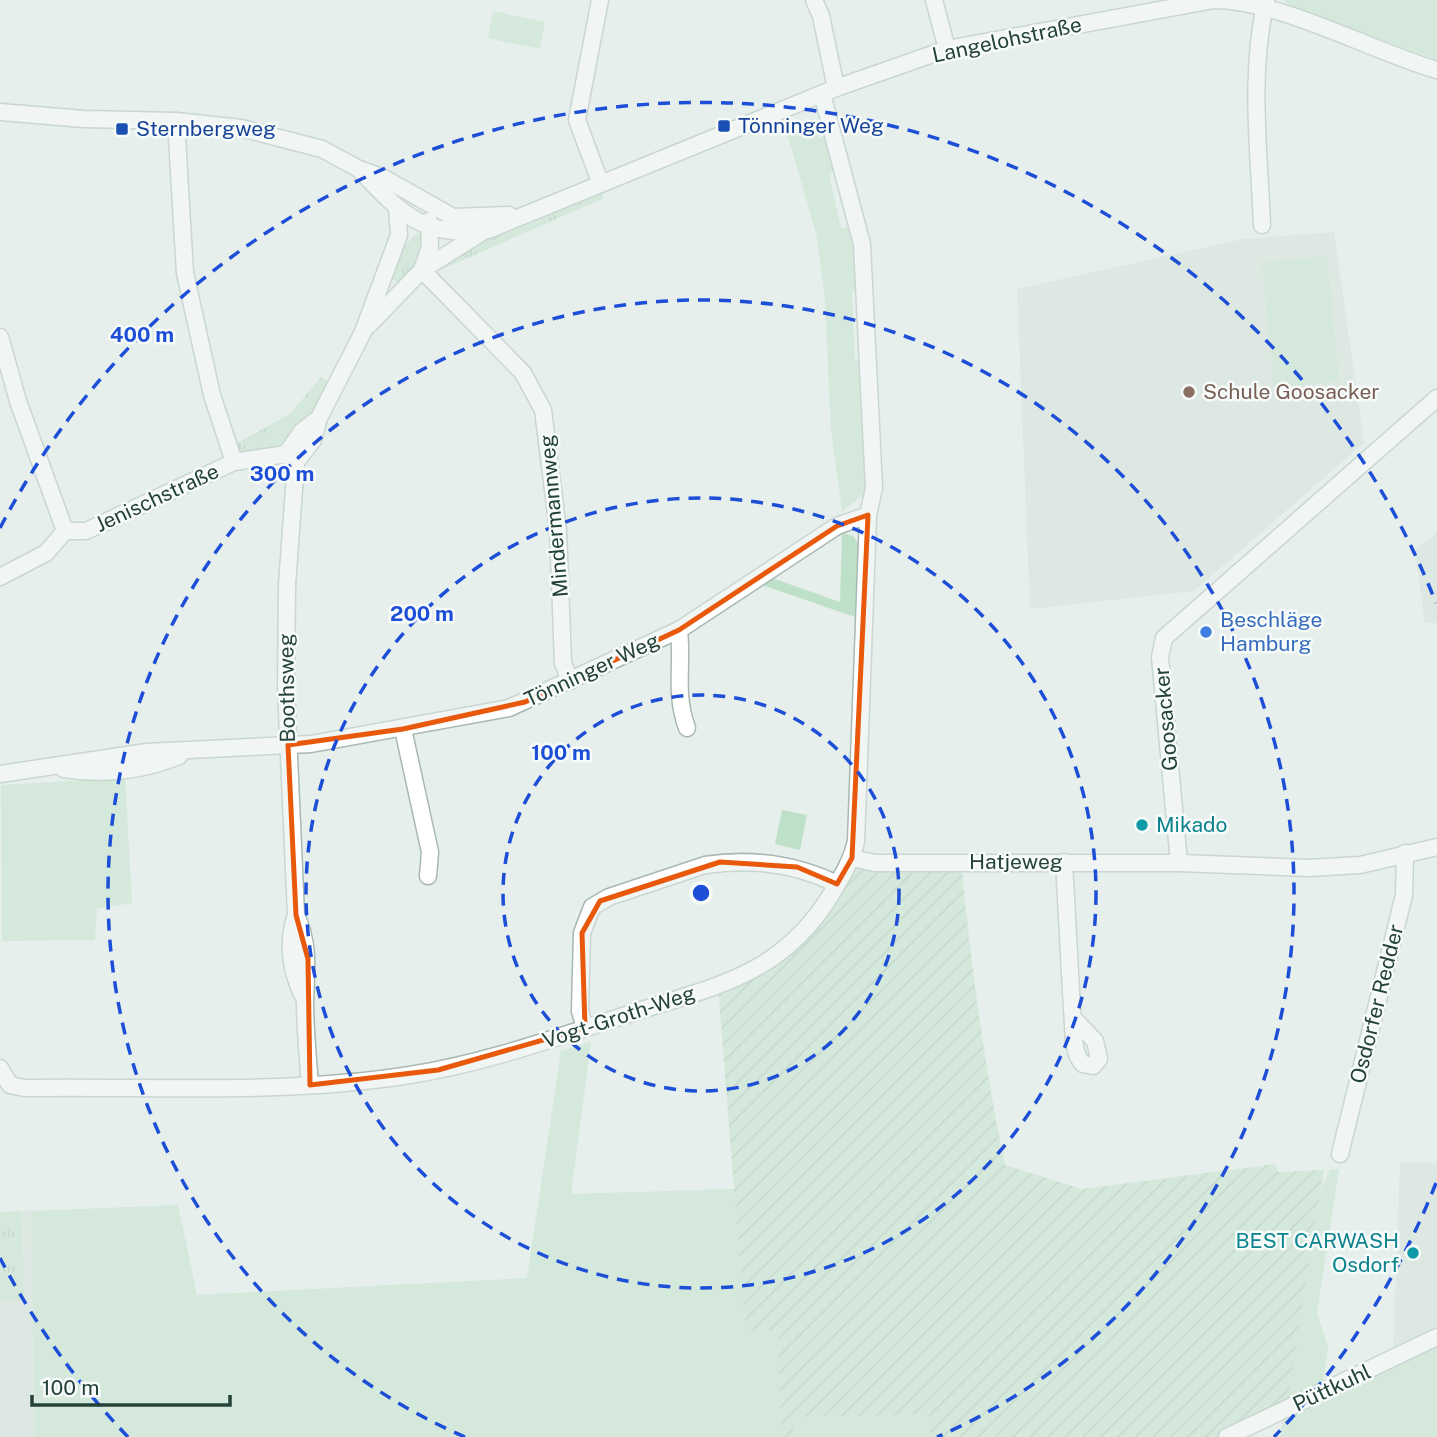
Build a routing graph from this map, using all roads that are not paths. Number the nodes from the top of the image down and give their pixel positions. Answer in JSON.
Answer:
{"nodes":[{"id":1,"x":600,"y":0,"type":"edge"},
{"id":2,"x":814,"y":0,"type":"edge"},
{"id":3,"x":934,"y":0,"type":"edge"},
{"id":4,"x":1265,"y":4,"type":"edge"},
{"id":5,"x":947,"y":49,"type":"junction"},
{"id":6,"x":1437,"y":70,"type":"edge"},
{"id":7,"x":829,"y":91,"type":"junction"},
{"id":8,"x":0,"y":112,"type":"edge"},
{"id":9,"x":176,"y":121,"type":"junction"},
{"id":10,"x":359,"y":169,"type":"junction"},
{"id":11,"x":600,"y":182,"type":"junction"},
{"id":12,"x":423,"y":202,"type":"junction"},
{"id":13,"x":397,"y":207,"type":"junction"},
{"id":14,"x":524,"y":213,"type":"junction"},
{"id":15,"x":453,"y":217,"type":"junction"},
{"id":16,"x":1262,"y":225,"type":"dead end"},
{"id":17,"x":428,"y":226,"type":"junction"},
{"id":18,"x":488,"y":230,"type":"junction"},
{"id":19,"x":397,"y":243,"type":"junction"},
{"id":20,"x":422,"y":270,"type":"junction"},
{"id":21,"x":363,"y":332,"type":"junction"},
{"id":22,"x":0,"y":337,"type":"edge"},
{"id":23,"x":1437,"y":398,"type":"edge"},
{"id":24,"x":291,"y":458,"type":"junction"},
{"id":25,"x":234,"y":462,"type":"junction"},
{"id":26,"x":868,"y":515,"type":"junction"},
{"id":27,"x":65,"y":531,"type":"junction"},
{"id":28,"x":0,"y":577,"type":"edge"},
{"id":29,"x":679,"y":630,"type":"junction"},
{"id":30,"x":570,"y":681,"type":"junction"},
{"id":31,"x":687,"y":728,"type":"dead end"},
{"id":32,"x":402,"y":729,"type":"junction"},
{"id":33,"x":288,"y":745,"type":"junction"},
{"id":34,"x":0,"y":774,"type":"edge"},
{"id":35,"x":1437,"y":847,"type":"edge"},
{"id":36,"x":1405,"y":853,"type":"junction"},
{"id":37,"x":852,"y":858,"type":"junction"},
{"id":38,"x":1064,"y":862,"type":"junction"},
{"id":39,"x":1179,"y":863,"type":"junction"},
{"id":40,"x":428,"y":876,"type":"dead end"},
{"id":41,"x":837,"y":884,"type":"junction"},
{"id":42,"x":1073,"y":1018,"type":"dead end"},
{"id":43,"x":584,"y":1028,"type":"junction"},
{"id":44,"x":0,"y":1068,"type":"edge"},
{"id":45,"x":310,"y":1085,"type":"junction"},
{"id":46,"x":1340,"y":1153,"type":"dead end"},
{"id":47,"x":1437,"y":1337,"type":"edge"},
{"id":48,"x":1227,"y":1437,"type":"edge"}],
"edges":[{"from":1,"to":11,"type":"street"},
{"from":2,"to":7,"type":"street"},
{"from":3,"to":5,"type":"street"},
{"from":4,"to":5,"type":"street","name":"Langelohstraße"},
{"from":4,"to":6,"type":"street","name":"Langelohstraße"},
{"from":4,"to":16,"type":"street"},
{"from":5,"to":7,"type":"street","name":"Langelohstraße"},
{"from":7,"to":11,"type":"street","name":"Langelohstraße"},
{"from":7,"to":26,"type":"street"},
{"from":8,"to":9,"type":"street","name":"Langelohstraße"},
{"from":9,"to":10,"type":"street","name":"Langelohstraße"},
{"from":9,"to":25,"type":"street"},
{"from":10,"to":12,"type":"street","name":"Langelohstraße"},
{"from":10,"to":13,"type":"street","name":"Langelohstraße"},
{"from":11,"to":14,"type":"street","name":"Langelohstraße"},
{"from":12,"to":15,"type":"street","name":"Langelohstraße"},
{"from":12,"to":17,"type":"street"},
{"from":13,"to":17,"type":"street","name":"Langelohstraße"},
{"from":13,"to":19,"type":"street"},
{"from":14,"to":15,"type":"street","name":"Langelohstraße"},
{"from":14,"to":18,"type":"street","name":"Langelohstraße"},
{"from":15,"to":17,"type":"street"},
{"from":17,"to":18,"type":"street","name":"Langelohstraße"},
{"from":17,"to":19,"type":"street"},
{"from":17,"to":20,"type":"street"},
{"from":18,"to":20,"type":"street"},
{"from":19,"to":21,"type":"street"},
{"from":20,"to":21,"type":"street"},
{"from":20,"to":30,"type":"street","name":"Mindermannweg"},
{"from":21,"to":24,"type":"street"},
{"from":22,"to":27,"type":"street"},
{"from":23,"to":39,"type":"street","name":"Goosacker"},
{"from":24,"to":25,"type":"street","name":"Jenischstraße"},
{"from":24,"to":33,"type":"street","name":"Boothsweg"},
{"from":25,"to":27,"type":"street","name":"Jenischstraße"},
{"from":26,"to":29,"type":"street","name":"Tönninger Weg"},
{"from":26,"to":37,"type":"street","name":"Vogt-Groth-Weg"},
{"from":27,"to":28,"type":"street","name":"Jenischstraße"},
{"from":29,"to":30,"type":"street","name":"Tönninger Weg"},
{"from":29,"to":31,"type":"street"},
{"from":30,"to":32,"type":"street","name":"Tönninger Weg"},
{"from":32,"to":33,"type":"street","name":"Tönninger Weg"},
{"from":32,"to":40,"type":"street"},
{"from":33,"to":34,"type":"street","name":"Tönninger Weg"},
{"from":33,"to":45,"type":"street","name":"Boothsweg"},
{"from":35,"to":36,"type":"street"},
{"from":36,"to":39,"type":"street"},
{"from":36,"to":46,"type":"street","name":"Osdorfer Redder"},
{"from":37,"to":38,"type":"street","name":"Hatjeweg"},
{"from":37,"to":41,"type":"street","name":"Vogt-Groth-Weg"},
{"from":38,"to":39,"type":"street","name":"Hatjeweg"},
{"from":38,"to":42,"type":"street"},
{"from":41,"to":43,"type":"street","name":"Vogt-Groth-Weg"},
{"from":41,"to":43,"type":"street"},
{"from":43,"to":45,"type":"street","name":"Vogt-Groth-Weg"},
{"from":44,"to":45,"type":"street","name":"Vogt-Groth-Weg"},
{"from":47,"to":48,"type":"street","name":"Püttkuhl"}]}
